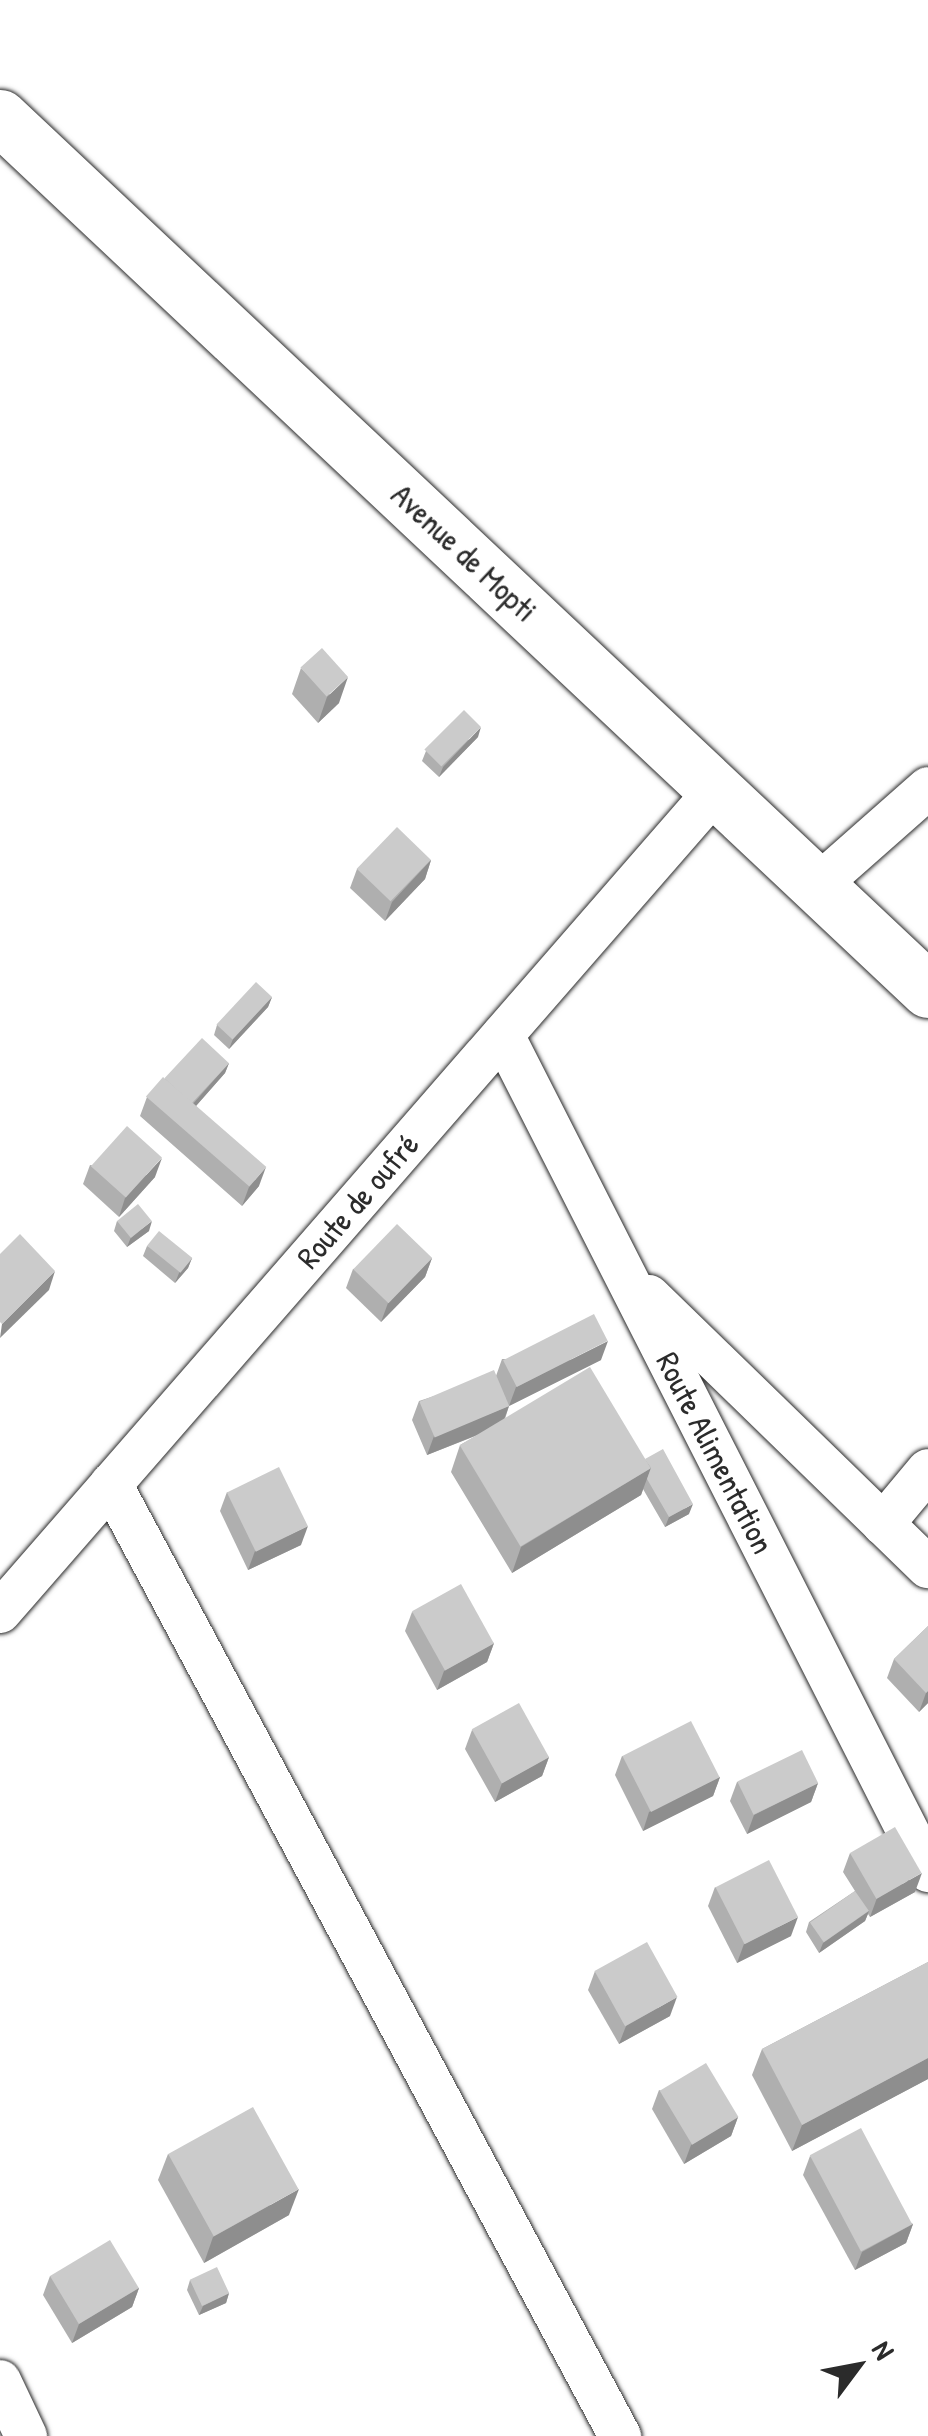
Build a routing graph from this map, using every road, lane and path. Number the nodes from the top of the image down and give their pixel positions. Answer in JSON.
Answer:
{"nodes":[{"id":1,"x":0,"y":117,"type":"edge"},
{"id":2,"x":928,"y":788,"type":"edge"},
{"id":3,"x":716,"y":790,"type":"junction"},
{"id":4,"x":818,"y":886,"type":"junction"},
{"id":5,"x":928,"y":990,"type":"edge"},
{"id":6,"x":503,"y":1035,"type":"junction"},
{"id":7,"x":622,"y":1270,"type":"junction"},
{"id":8,"x":928,"y":1470,"type":"edge"},
{"id":9,"x":111,"y":1484,"type":"junction"},
{"id":10,"x":883,"y":1524,"type":"junction"},
{"id":11,"x":928,"y":1568,"type":"edge"},
{"id":12,"x":0,"y":1612,"type":"edge"},
{"id":13,"x":928,"y":1872,"type":"edge"},
{"id":14,"x":0,"y":2382,"type":"edge"},
{"id":15,"x":26,"y":2436,"type":"edge"},
{"id":16,"x":620,"y":2436,"type":"edge"}],
"edges":[{"from":1,"to":3,"type":"street","name":"Avenue de Mopti"},
{"from":2,"to":4,"type":"street"},
{"from":3,"to":4,"type":"street","name":"Avenue de Mopti"},
{"from":3,"to":6,"type":"street","name":"Route de oufré"},
{"from":4,"to":5,"type":"street","name":"Avenue de Mopti"},
{"from":6,"to":7,"type":"street","name":"Route Alimentation"},
{"from":6,"to":9,"type":"street","name":"Route de oufré"},
{"from":7,"to":10,"type":"street"},
{"from":7,"to":13,"type":"street","name":"Route Alimentation"},
{"from":8,"to":10,"type":"street"},
{"from":9,"to":12,"type":"street","name":"Route de oufré"},
{"from":9,"to":16,"type":"street"},
{"from":10,"to":11,"type":"street"},
{"from":14,"to":15,"type":"street"}]}
